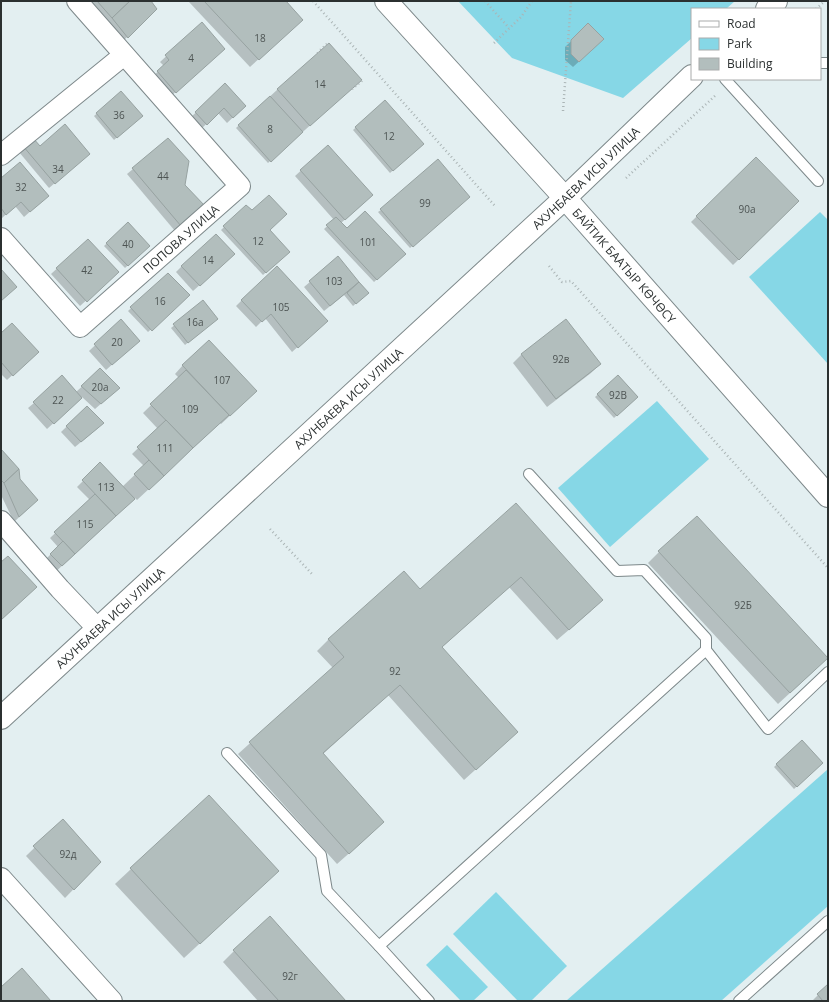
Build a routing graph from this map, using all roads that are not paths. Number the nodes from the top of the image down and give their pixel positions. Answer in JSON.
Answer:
{"nodes":[{"id":1,"x":386,"y":1,"type":"edge"},
{"id":2,"x":81,"y":2,"type":"edge"},
{"id":3,"x":124,"y":55,"type":"junction"},
{"id":4,"x":691,"y":77,"type":"edge"},
{"id":5,"x":726,"y":81,"type":"edge"},
{"id":6,"x":1,"y":155,"type":"edge"},
{"id":7,"x":818,"y":181,"type":"dead end"},
{"id":8,"x":565,"y":198,"type":"junction"},
{"id":9,"x":1,"y":238,"type":"edge"},
{"id":10,"x":529,"y":474,"type":"dead end"},
{"id":11,"x":828,"y":496,"type":"edge"},
{"id":12,"x":1,"y":521,"type":"edge"},
{"id":13,"x":97,"y":628,"type":"junction"},
{"id":14,"x":706,"y":650,"type":"junction"},
{"id":15,"x":828,"y":672,"type":"edge"},
{"id":16,"x":1,"y":718,"type":"edge"},
{"id":17,"x":227,"y":753,"type":"dead end"},
{"id":18,"x":1,"y":878,"type":"edge"},
{"id":19,"x":828,"y":921,"type":"edge"},
{"id":20,"x":379,"y":946,"type":"junction"},
{"id":21,"x":112,"y":1001,"type":"edge"},
{"id":22,"x":429,"y":1001,"type":"edge"},
{"id":23,"x":739,"y":1001,"type":"edge"}],
"edges":[{"from":1,"to":8,"type":"main road","name":"БАЙТИК БААТЫР КӨЧӨСҮ"},
{"from":2,"to":3,"type":"street","name":"ПОПОВА УЛИЦА"},
{"from":3,"to":6,"type":"street"},
{"from":3,"to":9,"type":"street","name":"ПОПОВА УЛИЦА"},
{"from":4,"to":8,"type":"main road","name":"АХУНБАЕВА ИСЫ УЛИЦА"},
{"from":5,"to":7,"type":"lane"},
{"from":8,"to":11,"type":"main road","name":"БАЙТИК БААТЫР КӨЧӨСҮ"},
{"from":8,"to":13,"type":"main road","name":"АХУНБАЕВА ИСЫ УЛИЦА"},
{"from":10,"to":14,"type":"lane"},
{"from":12,"to":13,"type":"street"},
{"from":13,"to":16,"type":"main road","name":"АХУНБАЕВА ИСЫ УЛИЦА"},
{"from":14,"to":15,"type":"lane"},
{"from":14,"to":20,"type":"lane"},
{"from":17,"to":20,"type":"lane"},
{"from":18,"to":21,"type":"street"},
{"from":19,"to":23,"type":"lane"},
{"from":20,"to":22,"type":"lane"}]}
